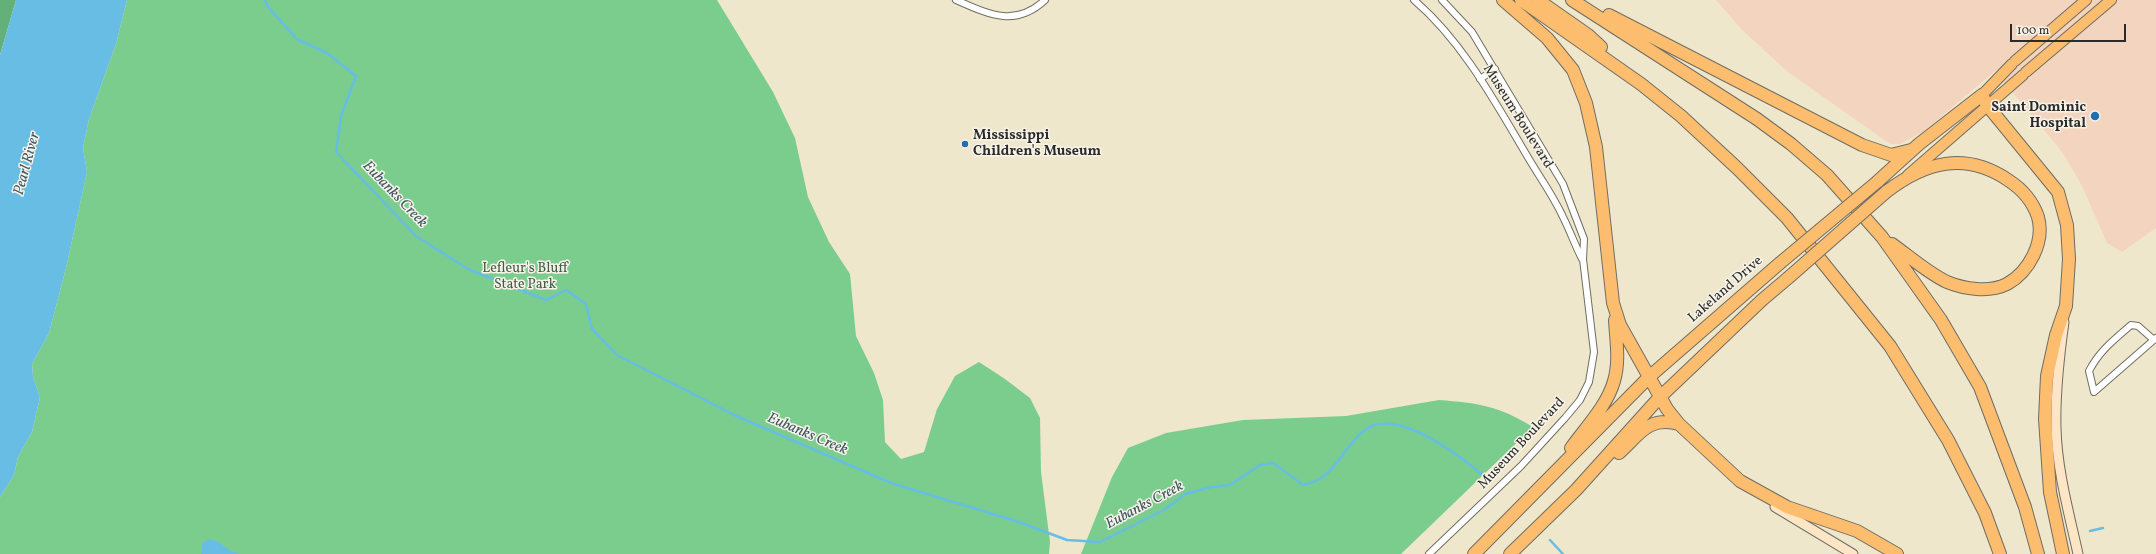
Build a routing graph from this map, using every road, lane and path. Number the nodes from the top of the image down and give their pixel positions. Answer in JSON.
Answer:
{"nodes":[{"id":1,"x":956,"y":0,"type":"edge"},
{"id":2,"x":1045,"y":0,"type":"edge"},
{"id":3,"x":1414,"y":0,"type":"edge"},
{"id":4,"x":1442,"y":0,"type":"edge"},
{"id":5,"x":1503,"y":0,"type":"edge"},
{"id":6,"x":1521,"y":0,"type":"edge"},
{"id":7,"x":1538,"y":0,"type":"edge"},
{"id":8,"x":1572,"y":0,"type":"edge"},
{"id":9,"x":1579,"y":0,"type":"edge"},
{"id":10,"x":2086,"y":0,"type":"edge"},
{"id":11,"x":2111,"y":0,"type":"edge"},
{"id":12,"x":1495,"y":69,"type":"junction"},
{"id":13,"x":1480,"y":79,"type":"junction"},
{"id":14,"x":1641,"y":84,"type":"junction"},
{"id":15,"x":1985,"y":100,"type":"junction"},
{"id":16,"x":1914,"y":149,"type":"junction"},
{"id":17,"x":1902,"y":180,"type":"junction"},
{"id":18,"x":1882,"y":237,"type":"junction"},
{"id":19,"x":1583,"y":259,"type":"junction"},
{"id":20,"x":1613,"y":303,"type":"junction"},
{"id":21,"x":2066,"y":306,"type":"junction"},
{"id":22,"x":2155,"y":339,"type":"edge"},
{"id":23,"x":1649,"y":377,"type":"junction"},
{"id":24,"x":1659,"y":398,"type":"junction"},
{"id":25,"x":1679,"y":424,"type":"junction"},
{"id":26,"x":1548,"y":480,"type":"junction"},
{"id":27,"x":1740,"y":481,"type":"junction"},
{"id":28,"x":1576,"y":490,"type":"junction"},
{"id":29,"x":1429,"y":554,"type":"edge"},
{"id":30,"x":1474,"y":554,"type":"edge"},
{"id":31,"x":1510,"y":554,"type":"edge"},
{"id":32,"x":1853,"y":554,"type":"edge"},
{"id":33,"x":1897,"y":554,"type":"edge"},
{"id":34,"x":2000,"y":554,"type":"edge"},
{"id":35,"x":2038,"y":554,"type":"edge"},
{"id":36,"x":2063,"y":554,"type":"edge"},
{"id":37,"x":2078,"y":554,"type":"edge"}],
"edges":[{"from":1,"to":2,"type":"street"},
{"from":3,"to":13,"type":"street","name":"Museum Boulevard"},
{"from":4,"to":12,"type":"street","name":"Museum Boulevard"},
{"from":5,"to":20,"type":"highway"},
{"from":6,"to":14,"type":"highway"},
{"from":7,"to":14,"type":"highway"},
{"from":8,"to":18,"type":"highway"},
{"from":9,"to":16,"type":"highway"},
{"from":10,"to":15,"type":"main road","name":"Lakeland Drive"},
{"from":11,"to":15,"type":"main road","name":"Lakeland Drive"},
{"from":12,"to":13,"type":"street"},
{"from":12,"to":19,"type":"street","name":"Museum Boulevard"},
{"from":13,"to":19,"type":"street","name":"Museum Boulevard"},
{"from":14,"to":34,"type":"highway"},
{"from":15,"to":16,"type":"highway","name":"Lakeland Drive"},
{"from":15,"to":17,"type":"main road","name":"Lakeland Drive"},
{"from":15,"to":21,"type":"highway"},
{"from":16,"to":23,"type":"highway","name":"Lakeland Drive","bridge":true},
{"from":17,"to":18,"type":"highway"},
{"from":17,"to":24,"type":"highway","name":"Lakeland Drive","bridge":true},
{"from":18,"to":35,"type":"highway"},
{"from":19,"to":29,"type":"street","name":"Museum Boulevard"},
{"from":20,"to":23,"type":"highway"},
{"from":20,"to":26,"type":"highway"},
{"from":21,"to":36,"type":"highway"},
{"from":21,"to":37,"type":"street"},
{"from":22,"to":22,"type":"street"},
{"from":23,"to":24,"type":"highway"},
{"from":23,"to":26,"type":"highway","name":"Lakeland Drive"},
{"from":24,"to":25,"type":"highway"},
{"from":24,"to":28,"type":"highway","name":"Lakeland Drive"},
{"from":25,"to":27,"type":"highway"},
{"from":25,"to":28,"type":"highway"},
{"from":26,"to":30,"type":"highway","name":"Lakeland Drive"},
{"from":27,"to":32,"type":"street"},
{"from":27,"to":33,"type":"highway"},
{"from":28,"to":31,"type":"highway","name":"Lakeland Drive"}]}
